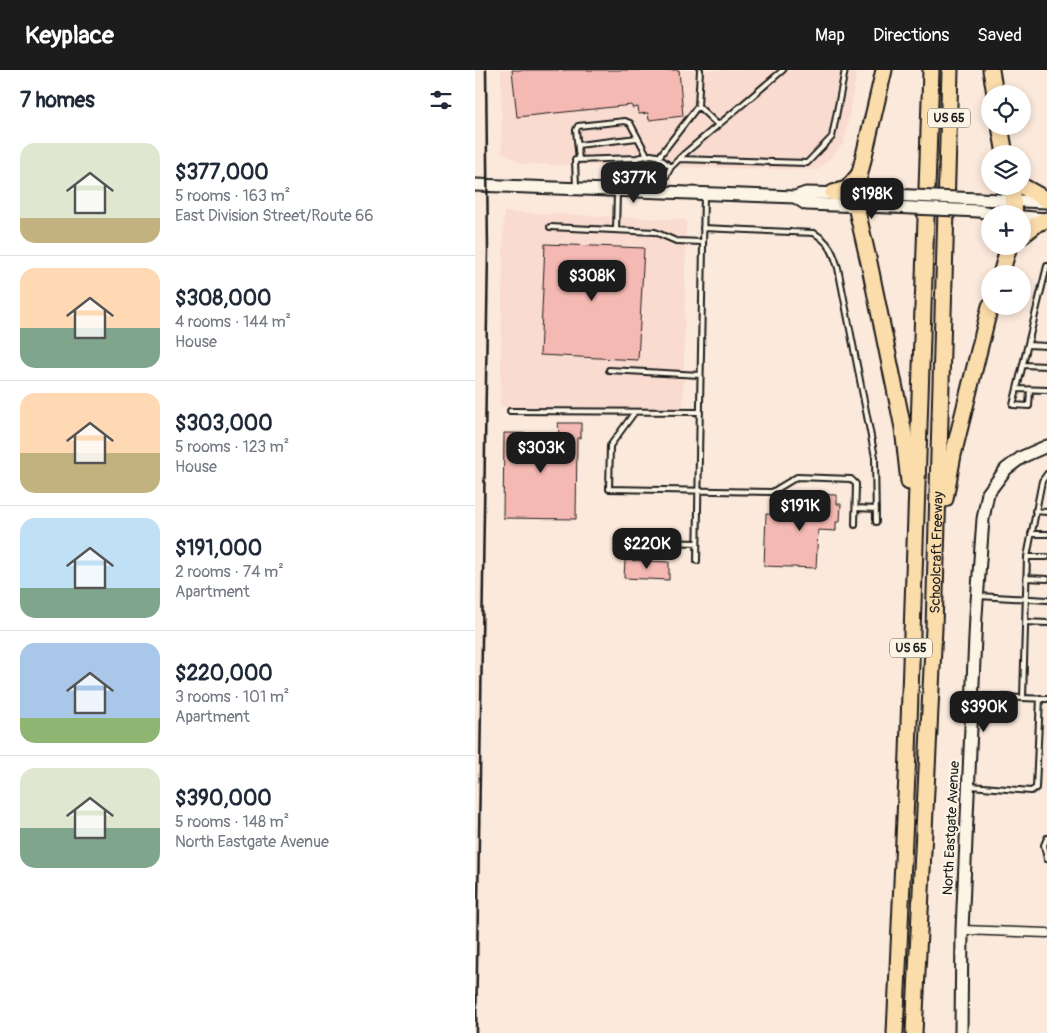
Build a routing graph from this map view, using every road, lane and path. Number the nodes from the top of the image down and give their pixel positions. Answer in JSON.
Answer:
{"nodes":[{"id":1,"x":700,"y":70,"type":"edge"},
{"id":2,"x":783,"y":70,"type":"edge"},
{"id":3,"x":845,"y":70,"type":"edge"},
{"id":4,"x":884,"y":70,"type":"edge"},
{"id":5,"x":931,"y":70,"type":"edge"},
{"id":6,"x":950,"y":70,"type":"edge"},
{"id":7,"x":991,"y":70,"type":"edge"},
{"id":8,"x":994,"y":85,"type":"edge"},
{"id":9,"x":698,"y":106,"type":"junction"},
{"id":10,"x":717,"y":125,"type":"junction"},
{"id":11,"x":637,"y":138,"type":"junction"},
{"id":12,"x":577,"y":145,"type":"junction"},
{"id":13,"x":647,"y":155,"type":"junction"},
{"id":14,"x":659,"y":157,"type":"junction"},
{"id":15,"x":679,"y":159,"type":"junction"},
{"id":16,"x":579,"y":160,"type":"junction"},
{"id":17,"x":671,"y":167,"type":"junction"},
{"id":18,"x":861,"y":167,"type":"junction"},
{"id":19,"x":475,"y":185,"type":"edge"},
{"id":20,"x":576,"y":189,"type":"junction"},
{"id":21,"x":617,"y":191,"type":"junction"},
{"id":22,"x":1031,"y":191,"type":"edge"},
{"id":23,"x":658,"y":192,"type":"junction"},
{"id":24,"x":704,"y":193,"type":"junction"},
{"id":25,"x":833,"y":193,"type":"junction"},
{"id":26,"x":795,"y":197,"type":"junction"},
{"id":27,"x":855,"y":200,"type":"junction"},
{"id":28,"x":1014,"y":200,"type":"edge"},
{"id":29,"x":891,"y":201,"type":"junction"},
{"id":30,"x":1047,"y":201,"type":"edge"},
{"id":31,"x":981,"y":211,"type":"edge"},
{"id":32,"x":1031,"y":219,"type":"edge"},
{"id":33,"x":1047,"y":220,"type":"edge"},
{"id":34,"x":550,"y":227,"type":"dead end"},
{"id":35,"x":703,"y":228,"type":"junction"},
{"id":36,"x":1031,"y":229,"type":"edge"},
{"id":37,"x":616,"y":230,"type":"junction"},
{"id":38,"x":702,"y":242,"type":"junction"},
{"id":39,"x":1047,"y":266,"type":"edge"},
{"id":40,"x":1046,"y":274,"type":"edge"},
{"id":41,"x":1040,"y":296,"type":"junction"},
{"id":42,"x":1047,"y":296,"type":"edge"},
{"id":43,"x":988,"y":315,"type":"edge"},
{"id":44,"x":1027,"y":345,"type":"junction"},
{"id":45,"x":1047,"y":346,"type":"edge"},
{"id":46,"x":1023,"y":365,"type":"junction"},
{"id":47,"x":1047,"y":366,"type":"edge"},
{"id":48,"x":609,"y":370,"type":"dead end"},
{"id":49,"x":700,"y":375,"type":"junction"},
{"id":50,"x":1017,"y":389,"type":"junction"},
{"id":51,"x":1030,"y":390,"type":"junction"},
{"id":52,"x":1047,"y":390,"type":"edge"},
{"id":53,"x":510,"y":411,"type":"dead end"},
{"id":54,"x":699,"y":412,"type":"junction"},
{"id":55,"x":634,"y":413,"type":"junction"},
{"id":56,"x":1047,"y":446,"type":"edge"},
{"id":57,"x":1047,"y":474,"type":"edge"},
{"id":58,"x":698,"y":490,"type":"junction"},
{"id":59,"x":1040,"y":490,"type":"junction"},
{"id":60,"x":1047,"y":491,"type":"edge"},
{"id":61,"x":856,"y":508,"type":"junction"},
{"id":62,"x":876,"y":510,"type":"junction"},
{"id":63,"x":1035,"y":511,"type":"junction"},
{"id":64,"x":1047,"y":512,"type":"edge"},
{"id":65,"x":876,"y":522,"type":"dead end"},
{"id":66,"x":855,"y":526,"type":"dead end"},
{"id":67,"x":1031,"y":534,"type":"junction"},
{"id":68,"x":1047,"y":534,"type":"edge"},
{"id":69,"x":628,"y":541,"type":"dead end"},
{"id":70,"x":697,"y":543,"type":"junction"},
{"id":71,"x":1027,"y":556,"type":"junction"},
{"id":72,"x":1047,"y":557,"type":"edge"},
{"id":73,"x":697,"y":561,"type":"dead end"},
{"id":74,"x":1027,"y":578,"type":"junction"},
{"id":75,"x":1047,"y":579,"type":"edge"},
{"id":76,"x":977,"y":596,"type":"junction"},
{"id":77,"x":1026,"y":598,"type":"junction"},
{"id":78,"x":1047,"y":600,"type":"edge"},
{"id":79,"x":1025,"y":622,"type":"junction"},
{"id":80,"x":1047,"y":623,"type":"edge"},
{"id":81,"x":912,"y":628,"type":"junction"},
{"id":82,"x":934,"y":628,"type":"junction"},
{"id":83,"x":973,"y":696,"type":"junction"},
{"id":84,"x":1023,"y":698,"type":"junction"},
{"id":85,"x":1040,"y":698,"type":"junction"},
{"id":86,"x":1047,"y":699,"type":"edge"},
{"id":87,"x":968,"y":786,"type":"junction"},
{"id":88,"x":1047,"y":838,"type":"edge"},
{"id":89,"x":1047,"y":859,"type":"edge"},
{"id":90,"x":962,"y":930,"type":"junction"},
{"id":91,"x":1047,"y":933,"type":"edge"},
{"id":92,"x":895,"y":1033,"type":"edge"},
{"id":93,"x":914,"y":1033,"type":"edge"},
{"id":94,"x":961,"y":1033,"type":"edge"}],
"edges":[{"from":1,"to":9,"type":"lane"},
{"from":2,"to":10,"type":"lane"},
{"from":3,"to":15,"type":"lane"},
{"from":4,"to":18,"type":"highway"},
{"from":5,"to":81,"type":"highway","name":"Schoolcraft Freeway","number":"US 65"},
{"from":6,"to":82,"type":"highway","name":"Schoolcraft Freeway","number":"US 65"},
{"from":7,"to":8,"type":"highway"},
{"from":9,"to":10,"type":"lane"},
{"from":9,"to":14,"type":"lane"},
{"from":10,"to":15,"type":"lane"},
{"from":11,"to":12,"type":"lane"},
{"from":11,"to":12,"type":"lane"},
{"from":11,"to":13,"type":"lane"},
{"from":12,"to":16,"type":"lane"},
{"from":13,"to":14,"type":"lane"},
{"from":13,"to":16,"type":"lane"},
{"from":14,"to":17,"type":"lane"},
{"from":15,"to":17,"type":"lane"},
{"from":16,"to":20,"type":"lane"},
{"from":17,"to":23,"type":"lane"},
{"from":18,"to":25,"type":"highway"},
{"from":18,"to":27,"type":"highway"},
{"from":19,"to":20,"type":"main road"},
{"from":20,"to":21,"type":"main road"},
{"from":21,"to":23,"type":"main road"},
{"from":21,"to":37,"type":"lane"},
{"from":22,"to":30,"type":"highway"},
{"from":23,"to":24,"type":"main road"},
{"from":24,"to":26,"type":"main road"},
{"from":24,"to":35,"type":"lane"},
{"from":25,"to":26,"type":"main road"},
{"from":25,"to":27,"type":"main road"},
{"from":26,"to":27,"type":"main road"},
{"from":27,"to":29,"type":"main road"},
{"from":27,"to":81,"type":"highway"},
{"from":28,"to":29,"type":"main road","bridge":true},
{"from":28,"to":30,"type":"main road"},
{"from":29,"to":31,"type":"main road","bridge":true},
{"from":32,"to":33,"type":"main road"},
{"from":33,"to":36,"type":"highway"},
{"from":34,"to":37,"type":"lane"},
{"from":35,"to":38,"type":"lane"},
{"from":35,"to":62,"type":"lane"},
{"from":37,"to":38,"type":"lane"},
{"from":38,"to":49,"type":"lane"},
{"from":39,"to":40,"type":"lane"},
{"from":40,"to":41,"type":"lane"},
{"from":41,"to":42,"type":"lane"},
{"from":41,"to":44,"type":"lane"},
{"from":43,"to":82,"type":"highway"},
{"from":44,"to":45,"type":"lane"},
{"from":44,"to":46,"type":"lane"},
{"from":46,"to":47,"type":"lane"},
{"from":46,"to":50,"type":"lane"},
{"from":48,"to":49,"type":"lane"},
{"from":49,"to":54,"type":"lane"},
{"from":50,"to":51,"type":"lane"},
{"from":50,"to":51,"type":"lane"},
{"from":51,"to":52,"type":"lane"},
{"from":53,"to":55,"type":"lane"},
{"from":54,"to":55,"type":"lane"},
{"from":54,"to":58,"type":"lane"},
{"from":55,"to":58,"type":"lane"},
{"from":56,"to":76,"type":"main road","name":"North Eastgate Avenue"},
{"from":57,"to":59,"type":"lane"},
{"from":58,"to":61,"type":"lane"},
{"from":58,"to":70,"type":"lane"},
{"from":59,"to":60,"type":"lane"},
{"from":59,"to":63,"type":"lane"},
{"from":61,"to":62,"type":"lane"},
{"from":61,"to":66,"type":"lane"},
{"from":62,"to":65,"type":"lane"},
{"from":63,"to":64,"type":"lane"},
{"from":63,"to":67,"type":"lane"},
{"from":67,"to":68,"type":"lane"},
{"from":67,"to":71,"type":"lane"},
{"from":69,"to":70,"type":"lane"},
{"from":70,"to":73,"type":"lane"},
{"from":71,"to":72,"type":"lane"},
{"from":71,"to":74,"type":"lane"},
{"from":74,"to":75,"type":"lane"},
{"from":74,"to":77,"type":"lane"},
{"from":76,"to":77,"type":"lane"},
{"from":76,"to":83,"type":"main road","name":"North Eastgate Avenue"},
{"from":77,"to":78,"type":"lane"},
{"from":77,"to":79,"type":"lane"},
{"from":79,"to":80,"type":"lane"},
{"from":79,"to":84,"type":"lane"},
{"from":81,"to":92,"type":"highway","name":"Schoolcraft Freeway","number":"US 65"},
{"from":82,"to":93,"type":"highway","name":"Schoolcraft Freeway","number":"US 65"},
{"from":83,"to":84,"type":"lane"},
{"from":83,"to":87,"type":"main road","name":"North Eastgate Avenue"},
{"from":84,"to":85,"type":"lane"},
{"from":85,"to":86,"type":"lane"},
{"from":85,"to":87,"type":"lane"},
{"from":87,"to":90,"type":"main road","name":"North Eastgate Avenue"},
{"from":88,"to":89,"type":"lane"},
{"from":90,"to":91,"type":"street"},
{"from":90,"to":94,"type":"main road","name":"North Eastgate Avenue"}]}
